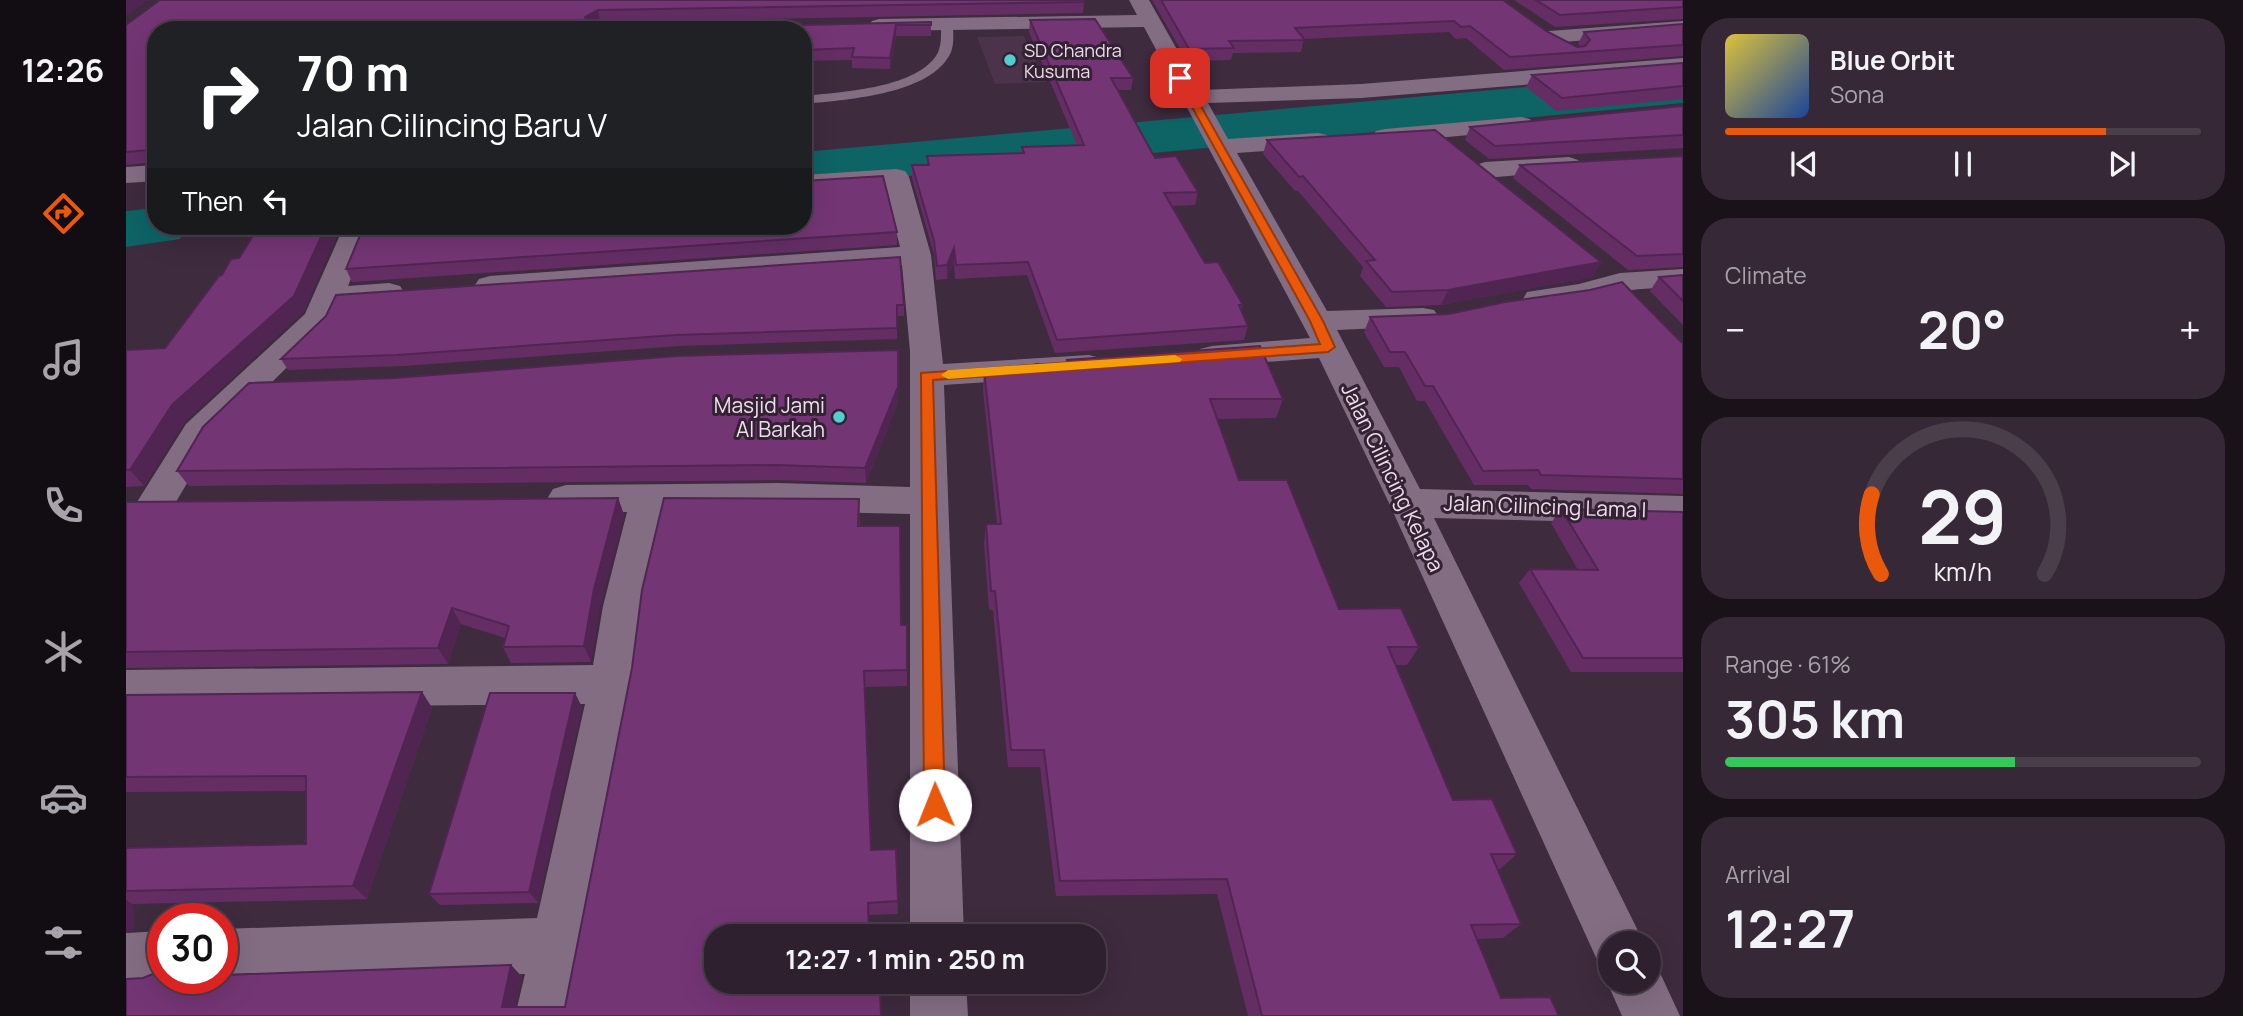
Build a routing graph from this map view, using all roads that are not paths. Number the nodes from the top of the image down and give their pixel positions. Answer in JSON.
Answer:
{"nodes":[{"id":1,"x":1139,"y":0,"type":"edge"},
{"id":2,"x":1149,"y":21,"type":"junction"},
{"id":3,"x":1528,"y":22,"type":"edge"},
{"id":4,"x":947,"y":24,"type":"junction"},
{"id":5,"x":864,"y":25,"type":"edge"},
{"id":6,"x":1683,"y":27,"type":"edge"},
{"id":7,"x":1549,"y":37,"type":"junction"},
{"id":8,"x":1683,"y":65,"type":"edge"},
{"id":9,"x":1603,"y":71,"type":"junction"},
{"id":10,"x":812,"y":99,"type":"edge"},
{"id":11,"x":1193,"y":100,"type":"junction"},
{"id":12,"x":1544,"y":121,"type":"edge"},
{"id":13,"x":1436,"y":133,"type":"junction"},
{"id":14,"x":1368,"y":137,"type":"edge"},
{"id":15,"x":1341,"y":139,"type":"edge"},
{"id":16,"x":1217,"y":143,"type":"junction"},
{"id":17,"x":1590,"y":164,"type":"edge"},
{"id":18,"x":1485,"y":170,"type":"junction"},
{"id":19,"x":147,"y":174,"type":"edge"},
{"id":20,"x":126,"y":175,"type":"edge"},
{"id":21,"x":812,"y":182,"type":"edge"},
{"id":22,"x":1515,"y":194,"type":"edge"},
{"id":23,"x":354,"y":235,"type":"edge"},
{"id":24,"x":916,"y":255,"type":"junction"},
{"id":25,"x":1610,"y":273,"type":"junction"},
{"id":26,"x":1683,"y":278,"type":"edge"},
{"id":27,"x":465,"y":287,"type":"edge"},
{"id":28,"x":410,"y":290,"type":"edge"},
{"id":29,"x":328,"y":296,"type":"junction"},
{"id":30,"x":1509,"y":303,"type":"edge"},
{"id":31,"x":1647,"y":310,"type":"edge"},
{"id":32,"x":1452,"y":314,"type":"edge"},
{"id":33,"x":1323,"y":334,"type":"junction"},
{"id":34,"x":1183,"y":358,"type":"edge"},
{"id":35,"x":917,"y":360,"type":"junction"},
{"id":36,"x":1115,"y":363,"type":"edge"},
{"id":37,"x":292,"y":383,"type":"edge"},
{"id":38,"x":250,"y":385,"type":"junction"},
{"id":39,"x":650,"y":498,"type":"junction"},
{"id":40,"x":526,"y":499,"type":"edge"},
{"id":41,"x":930,"y":500,"type":"junction"},
{"id":42,"x":141,"y":502,"type":"edge"},
{"id":43,"x":197,"y":502,"type":"edge"},
{"id":44,"x":1408,"y":503,"type":"junction"},
{"id":45,"x":1683,"y":510,"type":"edge"},
{"id":46,"x":612,"y":682,"type":"junction"},
{"id":47,"x":126,"y":688,"type":"edge"},
{"id":48,"x":937,"y":924,"type":"edge"},
{"id":49,"x":1611,"y":931,"type":"edge"},
{"id":50,"x":558,"y":945,"type":"junction"},
{"id":51,"x":238,"y":956,"type":"edge"},
{"id":52,"x":147,"y":960,"type":"edge"},
{"id":53,"x":126,"y":961,"type":"edge"},
{"id":54,"x":938,"y":994,"type":"edge"},
{"id":55,"x":1641,"y":994,"type":"edge"},
{"id":56,"x":544,"y":1016,"type":"edge"},
{"id":57,"x":939,"y":1016,"type":"edge"},
{"id":58,"x":1651,"y":1016,"type":"edge"}],
"edges":[{"from":1,"to":2,"type":"street","name":"Jalan Cilincing Kelapa"},
{"from":2,"to":4,"type":"street"},
{"from":2,"to":11,"type":"street","name":"Jalan Cilincing Kelapa"},
{"from":3,"to":7,"type":"street"},
{"from":4,"to":5,"type":"street"},
{"from":4,"to":10,"type":"lane"},
{"from":6,"to":7,"type":"street"},
{"from":7,"to":9,"type":"street"},
{"from":8,"to":9,"type":"street"},
{"from":9,"to":11,"type":"street"},
{"from":11,"to":16,"type":"street","name":"Jalan Cilincing Kelapa"},
{"from":12,"to":13,"type":"street"},
{"from":13,"to":14,"type":"street"},
{"from":13,"to":18,"type":"street"},
{"from":15,"to":16,"type":"street"},
{"from":16,"to":33,"type":"street","name":"Jalan Cilincing Kelapa"},
{"from":17,"to":18,"type":"street"},
{"from":18,"to":22,"type":"street"},
{"from":19,"to":20,"type":"street"},
{"from":21,"to":24,"type":"street"},
{"from":23,"to":29,"type":"street"},
{"from":24,"to":27,"type":"street"},
{"from":24,"to":35,"type":"street"},
{"from":25,"to":26,"type":"street"},
{"from":25,"to":30,"type":"street"},
{"from":25,"to":31,"type":"street"},
{"from":28,"to":29,"type":"street"},
{"from":29,"to":38,"type":"street"},
{"from":32,"to":33,"type":"street"},
{"from":33,"to":34,"type":"street"},
{"from":33,"to":44,"type":"street","name":"Jalan Cilincing Kelapa"},
{"from":35,"to":36,"type":"street"},
{"from":35,"to":41,"type":"street"},
{"from":37,"to":38,"type":"street"},
{"from":38,"to":42,"type":"street"},
{"from":39,"to":40,"type":"street"},
{"from":39,"to":41,"type":"street"},
{"from":39,"to":46,"type":"street"},
{"from":41,"to":48,"type":"street"},
{"from":42,"to":43,"type":"street"},
{"from":44,"to":45,"type":"street","name":"Jalan Cilincing Lama I"},
{"from":44,"to":49,"type":"street","name":"Jalan Cilincing Kelapa"},
{"from":46,"to":47,"type":"street"},
{"from":46,"to":50,"type":"street"},
{"from":50,"to":51,"type":"street"},
{"from":50,"to":56,"type":"street"},
{"from":52,"to":53,"type":"street"},
{"from":54,"to":57,"type":"street"},
{"from":55,"to":58,"type":"street"}]}
